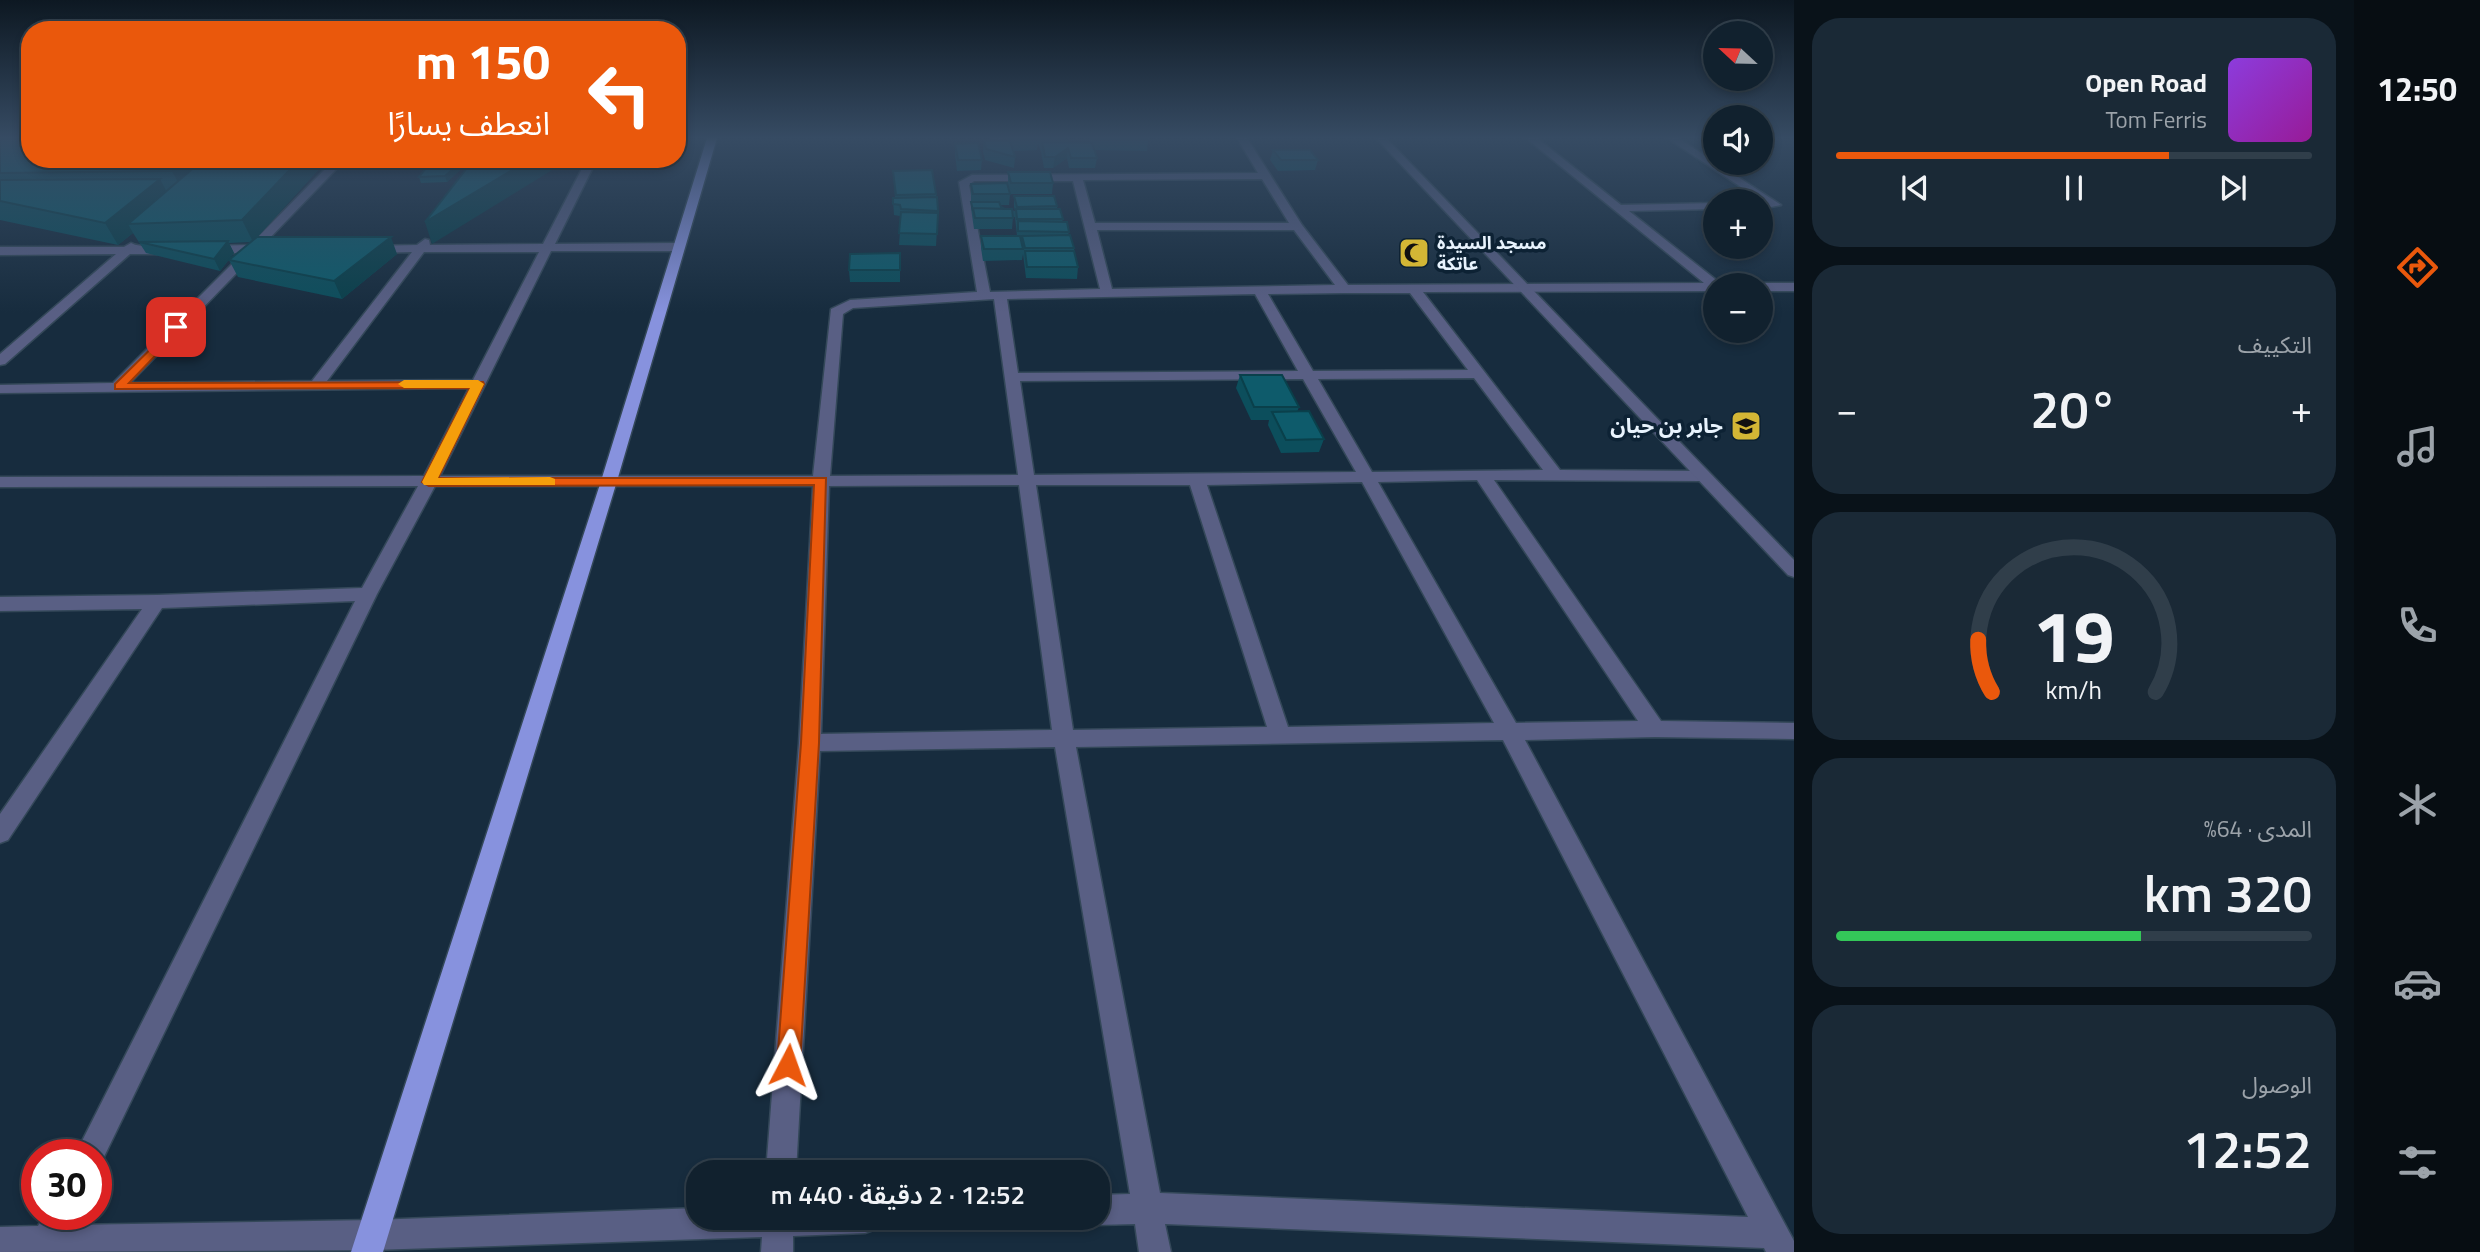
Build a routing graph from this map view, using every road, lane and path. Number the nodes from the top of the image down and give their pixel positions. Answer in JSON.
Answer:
{"nodes":[{"id":1,"x":304,"y":196,"type":"edge"},
{"id":2,"x":573,"y":196,"type":"edge"},
{"id":3,"x":694,"y":196,"type":"edge"},
{"id":4,"x":966,"y":196,"type":"edge"},
{"id":5,"x":1082,"y":196,"type":"edge"},
{"id":6,"x":1278,"y":196,"type":"edge"},
{"id":7,"x":1436,"y":196,"type":"edge"},
{"id":8,"x":1606,"y":196,"type":"edge"},
{"id":9,"x":1703,"y":206,"type":"edge"},
{"id":10,"x":1621,"y":208,"type":"junction"},
{"id":11,"x":1297,"y":226,"type":"junction"},
{"id":12,"x":1089,"y":227,"type":"junction"},
{"id":13,"x":437,"y":229,"type":"edge"},
{"id":14,"x":148,"y":232,"type":"edge"},
{"id":15,"x":678,"y":247,"type":"junction"},
{"id":16,"x":547,"y":248,"type":"junction"},
{"id":17,"x":183,"y":249,"type":"edge"},
{"id":18,"x":196,"y":249,"type":"edge"},
{"id":19,"x":252,"y":249,"type":"junction"},
{"id":20,"x":278,"y":249,"type":"edge"},
{"id":21,"x":356,"y":249,"type":"edge"},
{"id":22,"x":421,"y":249,"type":"junction"},
{"id":23,"x":127,"y":250,"type":"junction"},
{"id":24,"x":0,"y":251,"type":"edge"},
{"id":25,"x":1703,"y":277,"type":"edge"},
{"id":26,"x":1703,"y":287,"type":"edge"},
{"id":27,"x":1773,"y":287,"type":"edge"},
{"id":28,"x":1794,"y":287,"type":"edge"},
{"id":29,"x":1413,"y":288,"type":"junction"},
{"id":30,"x":1523,"y":288,"type":"junction"},
{"id":31,"x":1344,"y":289,"type":"junction"},
{"id":32,"x":1260,"y":292,"type":"junction"},
{"id":33,"x":1107,"y":293,"type":"junction"},
{"id":34,"x":992,"y":295,"type":"junction"},
{"id":35,"x":0,"y":361,"type":"edge"},
{"id":36,"x":1476,"y":374,"type":"junction"},
{"id":37,"x":1309,"y":375,"type":"junction"},
{"id":38,"x":1010,"y":377,"type":"junction"},
{"id":39,"x":317,"y":384,"type":"junction"},
{"id":40,"x":478,"y":384,"type":"junction"},
{"id":41,"x":119,"y":386,"type":"junction"},
{"id":42,"x":0,"y":389,"type":"edge"},
{"id":43,"x":1482,"y":475,"type":"junction"},
{"id":44,"x":1555,"y":475,"type":"junction"},
{"id":45,"x":1703,"y":476,"type":"junction"},
{"id":46,"x":1367,"y":477,"type":"junction"},
{"id":47,"x":1026,"y":480,"type":"junction"},
{"id":48,"x":1197,"y":480,"type":"junction"},
{"id":49,"x":609,"y":481,"type":"junction"},
{"id":50,"x":821,"y":481,"type":"junction"},
{"id":51,"x":0,"y":482,"type":"edge"},
{"id":52,"x":429,"y":482,"type":"junction"},
{"id":53,"x":1794,"y":571,"type":"edge"},
{"id":54,"x":368,"y":594,"type":"junction"},
{"id":55,"x":157,"y":602,"type":"junction"},
{"id":56,"x":0,"y":604,"type":"edge"},
{"id":57,"x":1655,"y":729,"type":"junction"},
{"id":58,"x":1794,"y":731,"type":"edge"},
{"id":59,"x":1510,"y":732,"type":"junction"},
{"id":60,"x":1280,"y":735,"type":"junction"},
{"id":61,"x":1065,"y":739,"type":"junction"},
{"id":62,"x":810,"y":743,"type":"junction"},
{"id":63,"x":0,"y":833,"type":"edge"},
{"id":64,"x":98,"y":1139,"type":"edge"},
{"id":65,"x":782,"y":1160,"type":"edge"},
{"id":66,"x":1148,"y":1208,"type":"junction"},
{"id":67,"x":1110,"y":1209,"type":"edge"},
{"id":68,"x":686,"y":1225,"type":"edge"},
{"id":69,"x":778,"y":1230,"type":"edge"},
{"id":70,"x":49,"y":1236,"type":"edge"},
{"id":71,"x":0,"y":1242,"type":"edge"},
{"id":72,"x":370,"y":1243,"type":"edge"},
{"id":73,"x":1778,"y":1243,"type":"edge"},
{"id":74,"x":777,"y":1252,"type":"edge"},
{"id":75,"x":1155,"y":1252,"type":"edge"}],
"edges":[{"from":1,"to":19,"type":"street"},
{"from":2,"to":16,"type":"street"},
{"from":3,"to":15,"type":"main road"},
{"from":4,"to":34,"type":"street"},
{"from":5,"to":12,"type":"street"},
{"from":6,"to":11,"type":"street"},
{"from":7,"to":30,"type":"street"},
{"from":8,"to":10,"type":"street"},
{"from":9,"to":10,"type":"street"},
{"from":10,"to":25,"type":"street"},
{"from":11,"to":12,"type":"street"},
{"from":11,"to":31,"type":"street"},
{"from":12,"to":33,"type":"street"},
{"from":13,"to":22,"type":"street"},
{"from":14,"to":23,"type":"street"},
{"from":15,"to":16,"type":"street"},
{"from":15,"to":49,"type":"main road"},
{"from":16,"to":22,"type":"street"},
{"from":16,"to":40,"type":"street"},
{"from":17,"to":23,"type":"street"},
{"from":18,"to":19,"type":"street"},
{"from":19,"to":20,"type":"street"},
{"from":19,"to":41,"type":"street"},
{"from":21,"to":22,"type":"street"},
{"from":22,"to":39,"type":"street"},
{"from":23,"to":24,"type":"street"},
{"from":23,"to":35,"type":"street"},
{"from":26,"to":30,"type":"street"},
{"from":27,"to":28,"type":"street"},
{"from":29,"to":30,"type":"street"},
{"from":29,"to":31,"type":"street"},
{"from":29,"to":36,"type":"street"},
{"from":30,"to":45,"type":"street"},
{"from":31,"to":32,"type":"street"},
{"from":32,"to":33,"type":"street"},
{"from":32,"to":37,"type":"street"},
{"from":33,"to":34,"type":"street"},
{"from":34,"to":38,"type":"street"},
{"from":34,"to":50,"type":"street"},
{"from":36,"to":37,"type":"street"},
{"from":36,"to":44,"type":"street"},
{"from":37,"to":38,"type":"street"},
{"from":37,"to":46,"type":"street"},
{"from":38,"to":47,"type":"street"},
{"from":39,"to":40,"type":"street"},
{"from":39,"to":41,"type":"street"},
{"from":40,"to":52,"type":"street"},
{"from":41,"to":42,"type":"street"},
{"from":43,"to":44,"type":"street"},
{"from":43,"to":46,"type":"street"},
{"from":43,"to":57,"type":"street"},
{"from":44,"to":45,"type":"street"},
{"from":45,"to":53,"type":"street"},
{"from":46,"to":48,"type":"street"},
{"from":46,"to":59,"type":"street"},
{"from":47,"to":48,"type":"street"},
{"from":47,"to":50,"type":"street"},
{"from":47,"to":61,"type":"street"},
{"from":48,"to":60,"type":"street"},
{"from":49,"to":50,"type":"street"},
{"from":49,"to":52,"type":"street"},
{"from":49,"to":72,"type":"main road"},
{"from":50,"to":62,"type":"street"},
{"from":51,"to":52,"type":"street"},
{"from":52,"to":54,"type":"street"},
{"from":54,"to":55,"type":"street"},
{"from":54,"to":64,"type":"street"},
{"from":55,"to":56,"type":"street"},
{"from":55,"to":63,"type":"street"},
{"from":57,"to":58,"type":"street"},
{"from":57,"to":59,"type":"street"},
{"from":59,"to":60,"type":"street"},
{"from":59,"to":73,"type":"street"},
{"from":60,"to":61,"type":"street"},
{"from":61,"to":62,"type":"street"},
{"from":61,"to":66,"type":"street"},
{"from":62,"to":65,"type":"street"},
{"from":66,"to":67,"type":"street"},
{"from":66,"to":73,"type":"street"},
{"from":66,"to":75,"type":"street"},
{"from":68,"to":72,"type":"street"},
{"from":69,"to":74,"type":"street"},
{"from":70,"to":71,"type":"street"},
{"from":70,"to":72,"type":"street"}]}
